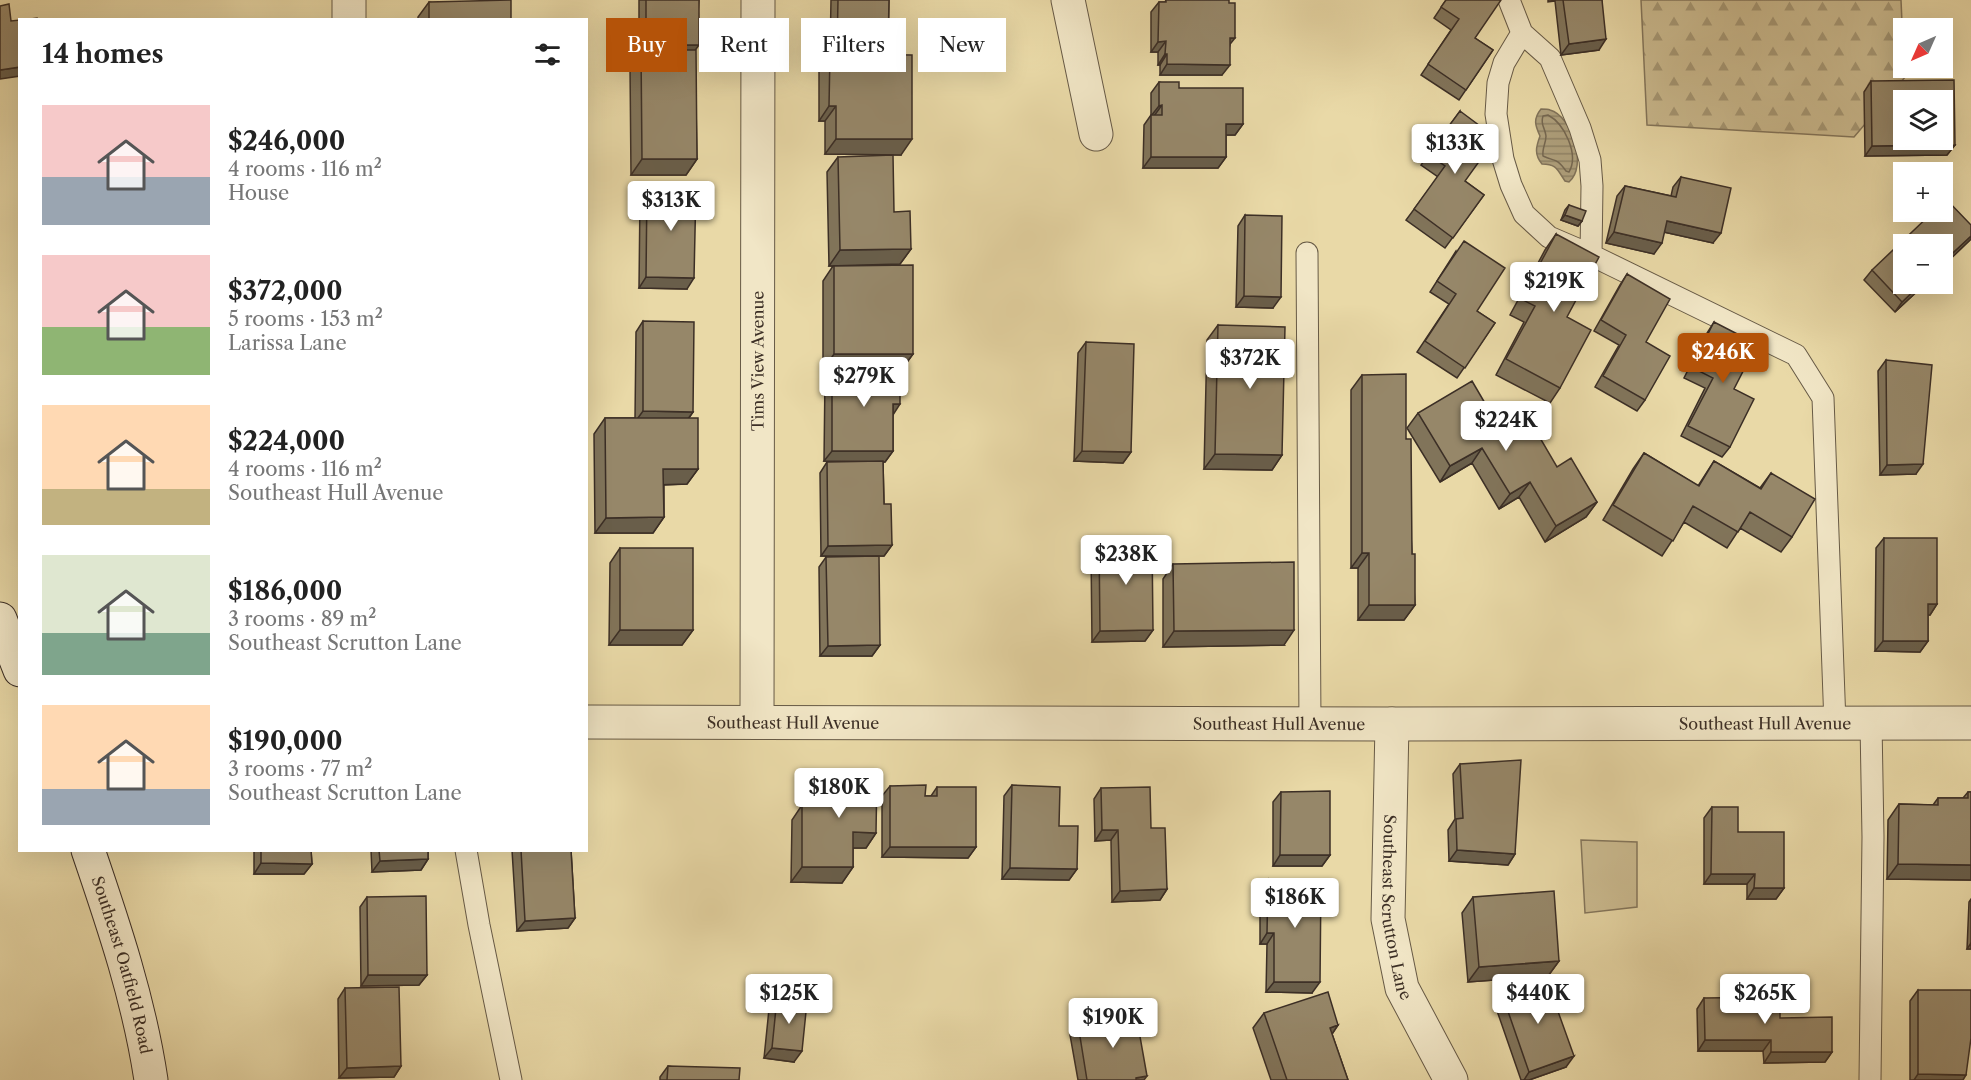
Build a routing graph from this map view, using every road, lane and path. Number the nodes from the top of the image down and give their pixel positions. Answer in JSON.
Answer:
{"nodes":[{"id":1,"x":349,"y":0,"type":"edge"},
{"id":2,"x":758,"y":0,"type":"edge"},
{"id":3,"x":1068,"y":0,"type":"edge"},
{"id":4,"x":1509,"y":0,"type":"edge"},
{"id":5,"x":349,"y":18,"type":"edge"},
{"id":6,"x":1522,"y":33,"type":"junction"},
{"id":7,"x":1096,"y":134,"type":"dead end"},
{"id":8,"x":1307,"y":254,"type":"dead end"},
{"id":9,"x":1591,"y":255,"type":"junction"},
{"id":10,"x":0,"y":619,"type":"edge"},
{"id":11,"x":18,"y":665,"type":"edge"},
{"id":12,"x":757,"y":721,"type":"junction"},
{"id":13,"x":588,"y":722,"type":"edge"},
{"id":14,"x":1871,"y":723,"type":"junction"},
{"id":15,"x":1971,"y":723,"type":"edge"},
{"id":16,"x":1310,"y":724,"type":"junction"},
{"id":17,"x":1392,"y":724,"type":"junction"},
{"id":18,"x":1834,"y":724,"type":"junction"},
{"id":19,"x":89,"y":852,"type":"edge"},
{"id":20,"x":466,"y":852,"type":"edge"},
{"id":21,"x":151,"y":1080,"type":"edge"},
{"id":22,"x":512,"y":1080,"type":"edge"},
{"id":23,"x":1452,"y":1080,"type":"edge"},
{"id":24,"x":1870,"y":1080,"type":"edge"}],
"edges":[{"from":1,"to":5,"type":"street"},
{"from":2,"to":12,"type":"street","name":"Tims View Avenue"},
{"from":3,"to":7,"type":"street"},
{"from":4,"to":6,"type":"lane"},
{"from":6,"to":9,"type":"lane"},
{"from":6,"to":9,"type":"lane"},
{"from":8,"to":16,"type":"lane"},
{"from":9,"to":18,"type":"lane"},
{"from":10,"to":11,"type":"street"},
{"from":12,"to":13,"type":"street","name":"Southeast Hull Avenue"},
{"from":12,"to":16,"type":"street","name":"Southeast Hull Avenue"},
{"from":14,"to":15,"type":"street","name":"Southeast Hull Avenue"},
{"from":14,"to":18,"type":"street","name":"Southeast Hull Avenue"},
{"from":14,"to":24,"type":"lane"},
{"from":16,"to":17,"type":"street","name":"Southeast Hull Avenue"},
{"from":17,"to":18,"type":"street","name":"Southeast Hull Avenue"},
{"from":17,"to":23,"type":"street","name":"Southeast Scrutton Lane"},
{"from":19,"to":21,"type":"street","name":"Southeast Oatfield Road"},
{"from":20,"to":22,"type":"lane"}]}
